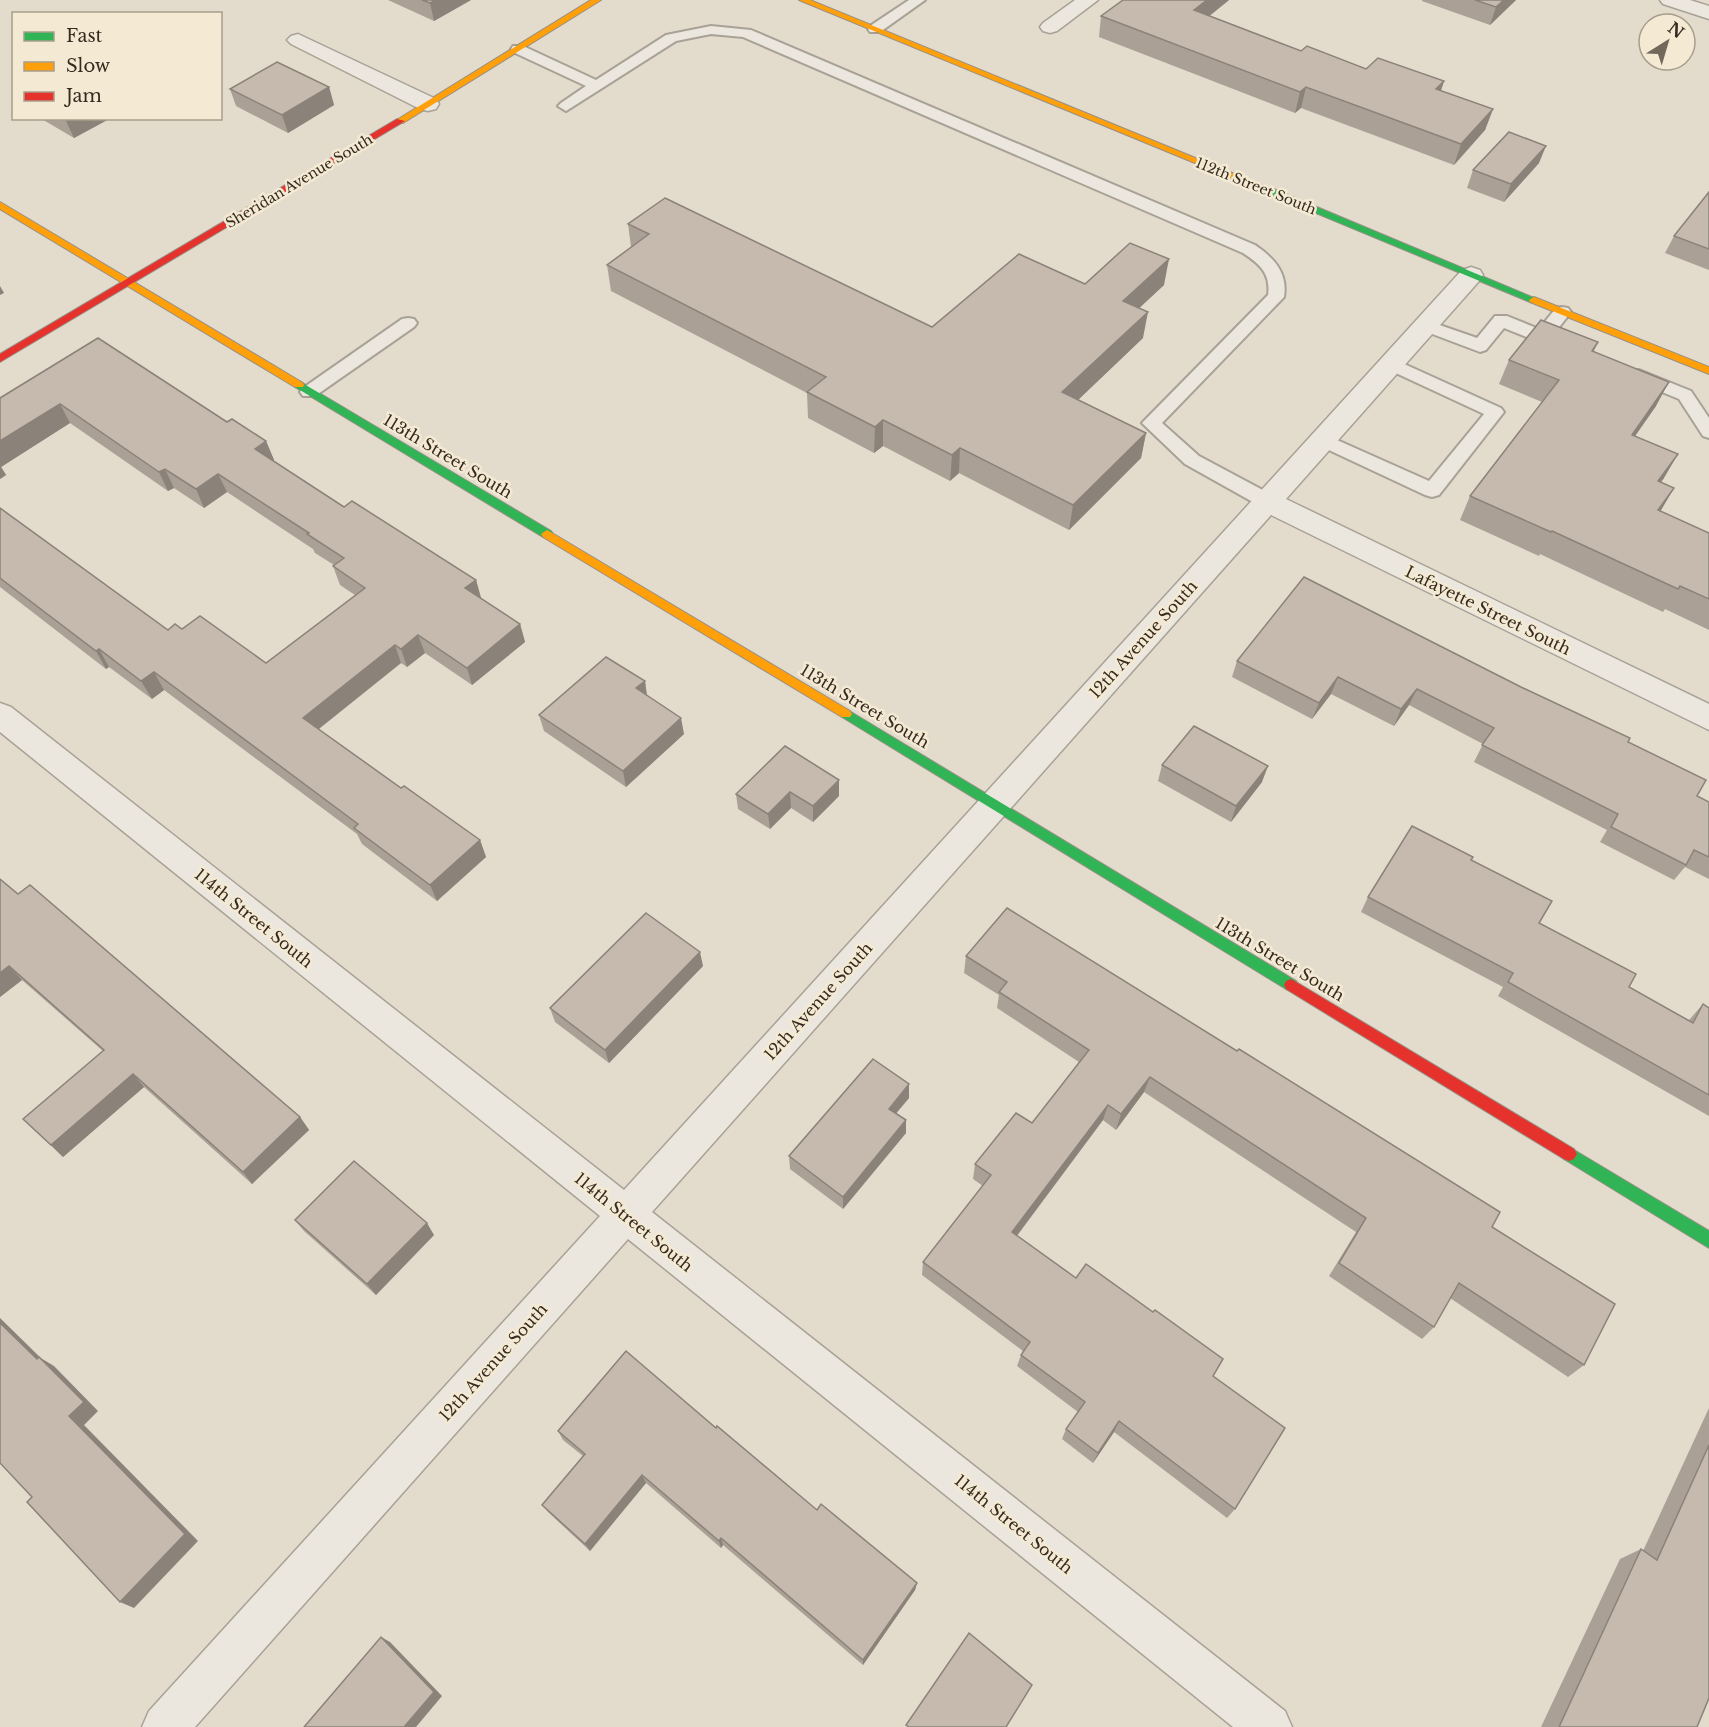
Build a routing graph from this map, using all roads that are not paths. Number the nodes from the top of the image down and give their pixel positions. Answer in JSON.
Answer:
{"nodes":[{"id":1,"x":597,"y":0,"type":"edge"},
{"id":2,"x":803,"y":0,"type":"edge"},
{"id":3,"x":918,"y":0,"type":"edge"},
{"id":4,"x":1088,"y":0,"type":"edge"},
{"id":5,"x":1670,"y":0,"type":"edge"},
{"id":6,"x":1709,"y":13,"type":"edge"},
{"id":7,"x":1050,"y":27,"type":"dead end"},
{"id":8,"x":875,"y":29,"type":"junction"},
{"id":9,"x":298,"y":40,"type":"dead end"},
{"id":10,"x":518,"y":49,"type":"junction"},
{"id":11,"x":597,"y":86,"type":"junction"},
{"id":12,"x":428,"y":104,"type":"junction"},
{"id":13,"x":566,"y":106,"type":"dead end"},
{"id":14,"x":0,"y":206,"type":"edge"},
{"id":15,"x":1471,"y":275,"type":"junction"},
{"id":16,"x":129,"y":283,"type":"junction"},
{"id":17,"x":1562,"y":312,"type":"junction"},
{"id":18,"x":408,"y":323,"type":"dead end"},
{"id":19,"x":1425,"y":325,"type":"junction"},
{"id":20,"x":1542,"y":337,"type":"junction"},
{"id":21,"x":1575,"y":350,"type":"edge"},
{"id":22,"x":0,"y":359,"type":"edge"},
{"id":23,"x":1390,"y":364,"type":"junction"},
{"id":24,"x":1619,"y":368,"type":"edge"},
{"id":25,"x":1709,"y":371,"type":"edge"},
{"id":26,"x":309,"y":392,"type":"junction"},
{"id":27,"x":1709,"y":432,"type":"edge"},
{"id":28,"x":1322,"y":440,"type":"junction"},
{"id":29,"x":1267,"y":501,"type":"junction"},
{"id":30,"x":0,"y":715,"type":"edge"},
{"id":31,"x":1709,"y":718,"type":"edge"},
{"id":32,"x":995,"y":804,"type":"junction"},
{"id":33,"x":626,"y":1215,"type":"junction"},
{"id":34,"x":1709,"y":1240,"type":"edge"},
{"id":35,"x":165,"y":1727,"type":"edge"},
{"id":36,"x":1269,"y":1727,"type":"edge"}],
"edges":[{"from":1,"to":10,"type":"street","name":"Sheridan Avenue South"},
{"from":2,"to":8,"type":"street","name":"112th Street South"},
{"from":3,"to":8,"type":"lane"},
{"from":4,"to":7,"type":"street"},
{"from":5,"to":6,"type":"street"},
{"from":8,"to":15,"type":"street","name":"112th Street South"},
{"from":9,"to":12,"type":"street"},
{"from":10,"to":11,"type":"lane"},
{"from":10,"to":12,"type":"street","name":"Sheridan Avenue South"},
{"from":11,"to":13,"type":"lane"},
{"from":11,"to":29,"type":"lane"},
{"from":12,"to":16,"type":"street","name":"Sheridan Avenue South"},
{"from":14,"to":16,"type":"street","name":"113th Street South"},
{"from":15,"to":17,"type":"street","name":"112th Street South"},
{"from":15,"to":19,"type":"street","name":"12th Avenue South"},
{"from":16,"to":22,"type":"street","name":"Sheridan Avenue South"},
{"from":16,"to":26,"type":"street","name":"113th Street South"},
{"from":17,"to":20,"type":"lane"},
{"from":17,"to":25,"type":"street","name":"112th Street South"},
{"from":18,"to":26,"type":"lane"},
{"from":19,"to":20,"type":"lane"},
{"from":19,"to":23,"type":"street","name":"12th Avenue South"},
{"from":20,"to":21,"type":"lane"},
{"from":23,"to":28,"type":"street","name":"12th Avenue South"},
{"from":23,"to":28,"type":"lane"},
{"from":24,"to":27,"type":"lane"},
{"from":26,"to":32,"type":"street","name":"113th Street South"},
{"from":28,"to":29,"type":"street","name":"12th Avenue South"},
{"from":29,"to":31,"type":"street","name":"Lafayette Street South"},
{"from":29,"to":32,"type":"street","name":"12th Avenue South"},
{"from":30,"to":33,"type":"street","name":"114th Street South"},
{"from":32,"to":33,"type":"street","name":"12th Avenue South"},
{"from":32,"to":34,"type":"street","name":"113th Street South"},
{"from":33,"to":35,"type":"street","name":"12th Avenue South"},
{"from":33,"to":36,"type":"street","name":"114th Street South"}]}
